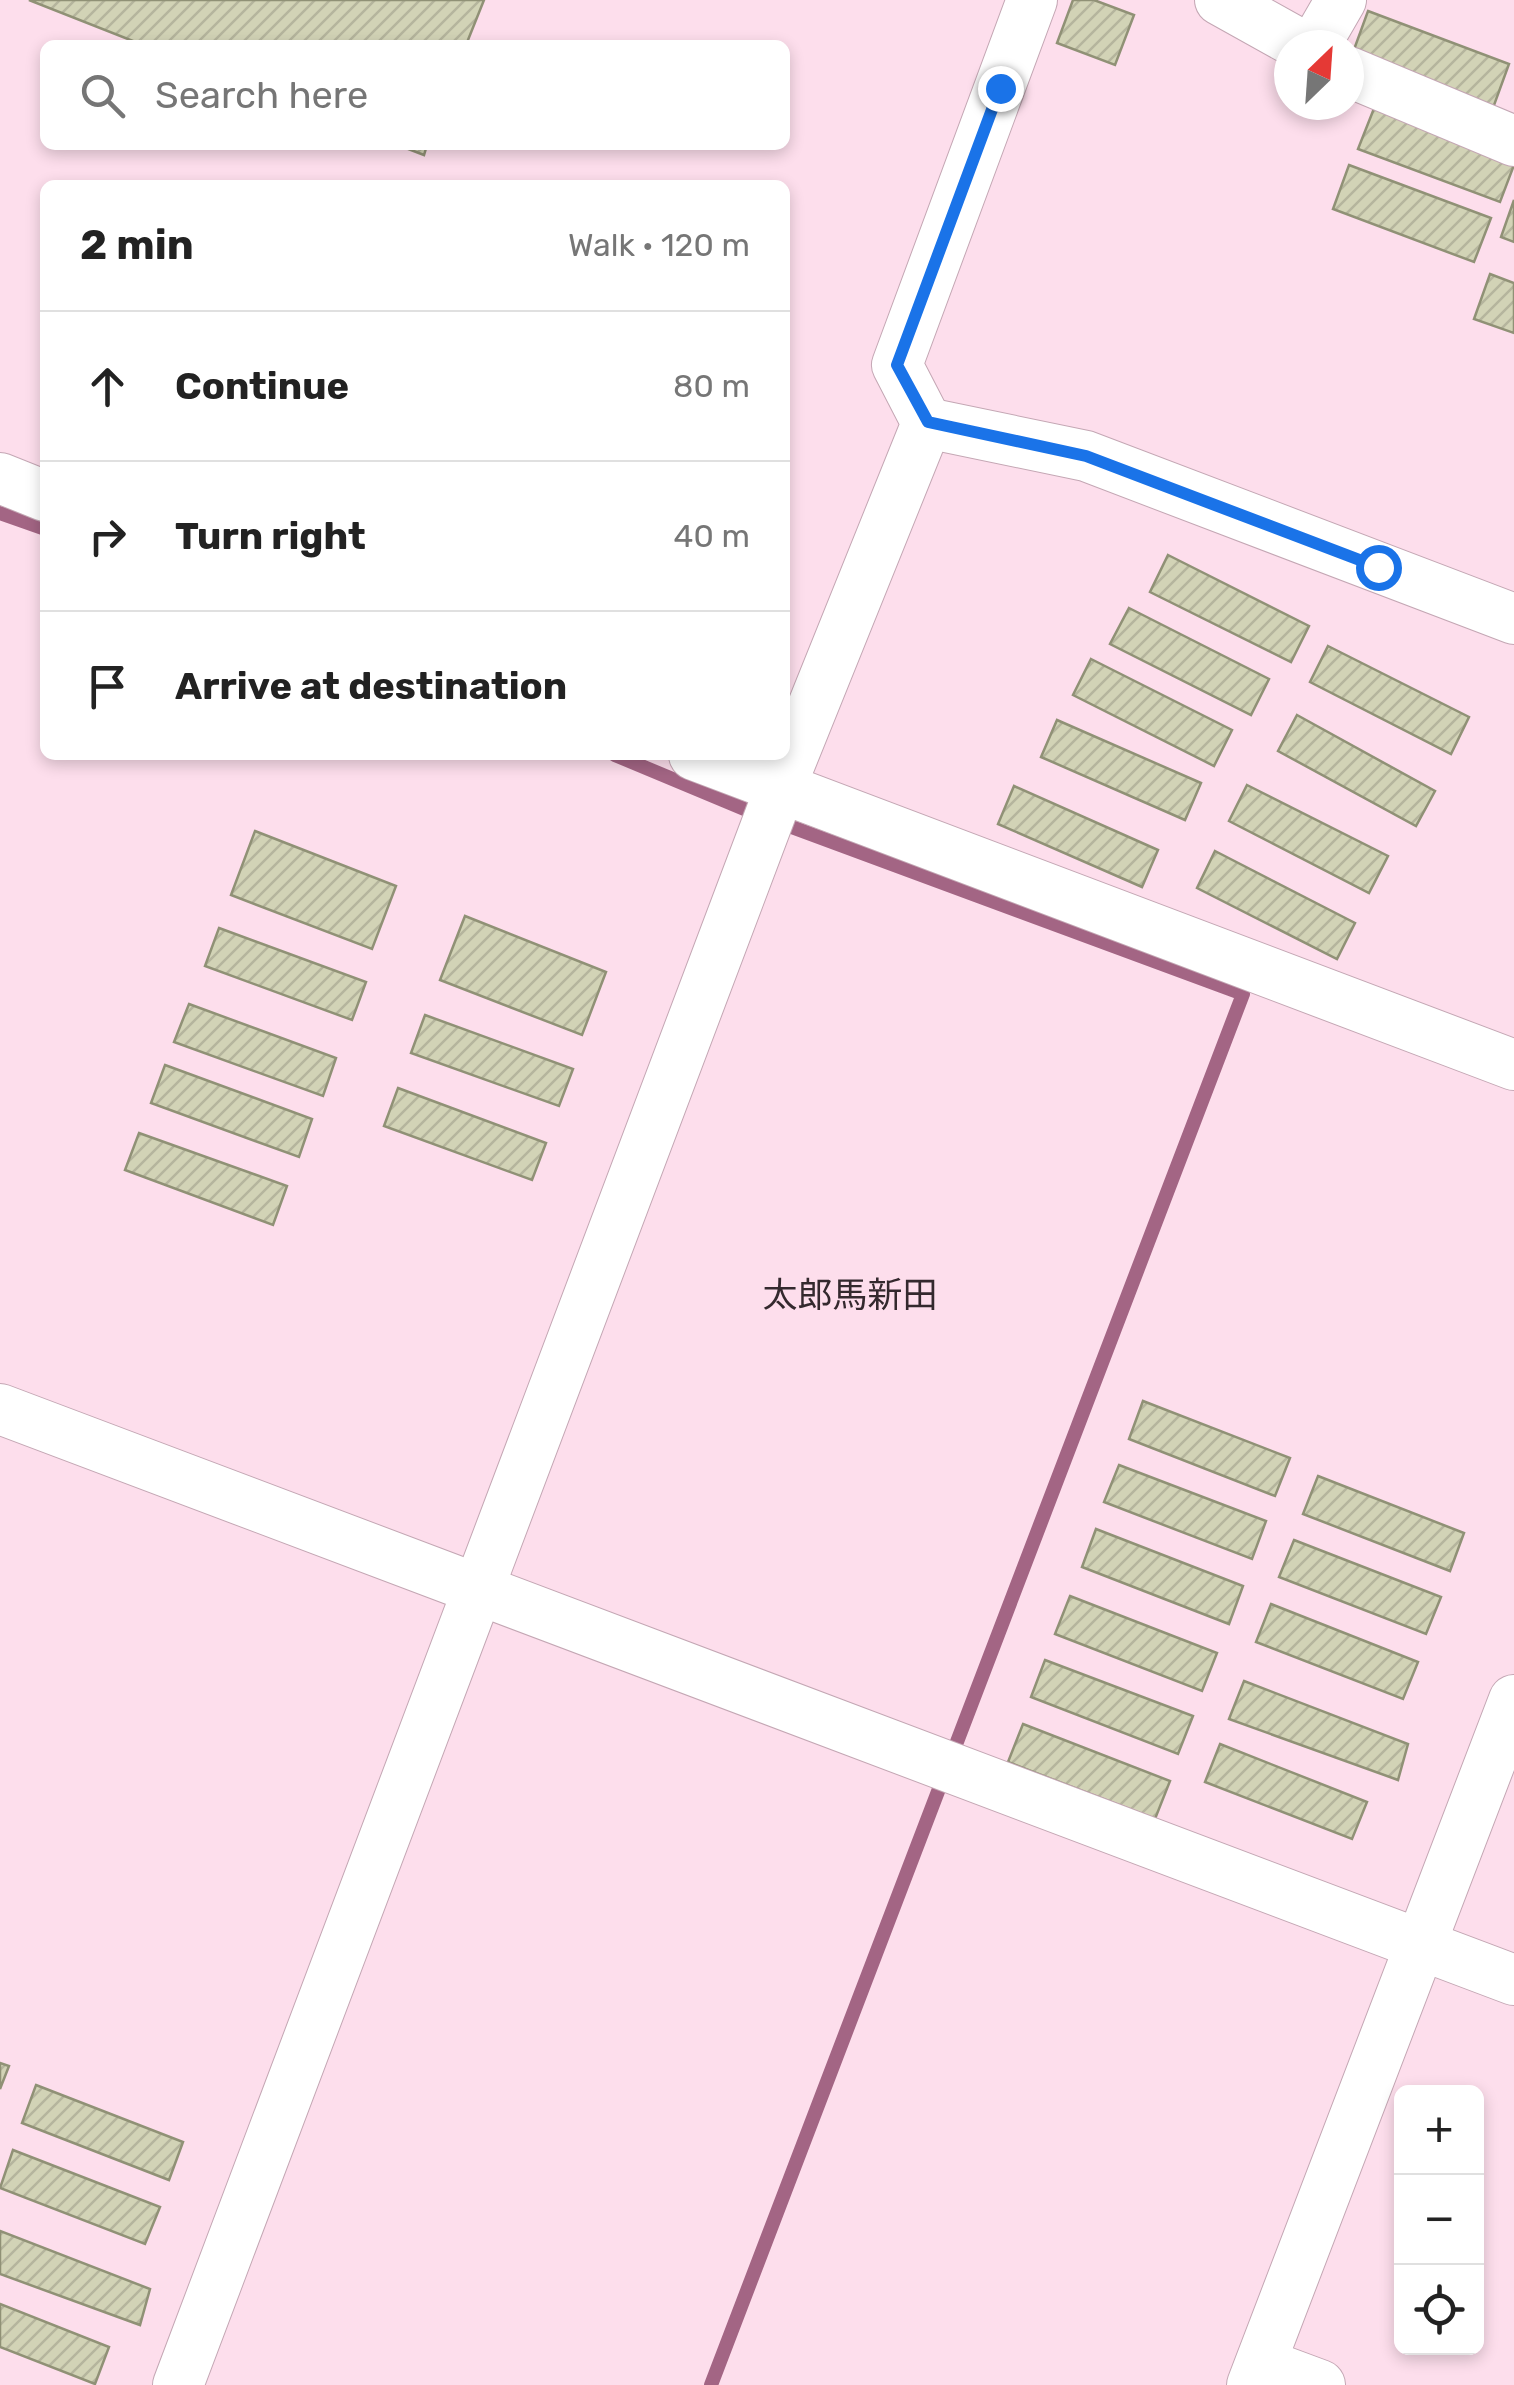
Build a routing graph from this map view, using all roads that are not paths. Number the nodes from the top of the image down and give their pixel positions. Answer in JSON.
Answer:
{"nodes":[{"id":1,"x":1032,"y":0,"type":"edge"},
{"id":2,"x":1220,"y":0,"type":"edge"},
{"id":3,"x":1340,"y":0,"type":"edge"},
{"id":4,"x":1274,"y":30,"type":"edge"},
{"id":5,"x":1323,"y":30,"type":"edge"},
{"id":6,"x":1364,"y":78,"type":"edge"},
{"id":7,"x":1514,"y":141,"type":"edge"},
{"id":8,"x":928,"y":422,"type":"junction"},
{"id":9,"x":0,"y":478,"type":"edge"},
{"id":10,"x":40,"y":494,"type":"edge"},
{"id":11,"x":1514,"y":619,"type":"edge"},
{"id":12,"x":706,"y":760,"type":"edge"},
{"id":13,"x":781,"y":790,"type":"junction"},
{"id":14,"x":1514,"y":1065,"type":"edge"},
{"id":15,"x":0,"y":1409,"type":"edge"},
{"id":16,"x":478,"y":1589,"type":"junction"},
{"id":17,"x":1514,"y":1700,"type":"edge"},
{"id":18,"x":1422,"y":1945,"type":"junction"},
{"id":19,"x":1514,"y":1980,"type":"edge"},
{"id":20,"x":1256,"y":2374,"type":"edge"},
{"id":21,"x":178,"y":2385,"type":"edge"},
{"id":22,"x":1320,"y":2385,"type":"edge"}],
"edges":[{"from":1,"to":8,"type":"street"},
{"from":2,"to":4,"type":"street"},
{"from":3,"to":5,"type":"street"},
{"from":6,"to":7,"type":"street"},
{"from":8,"to":11,"type":"street"},
{"from":8,"to":13,"type":"street"},
{"from":9,"to":10,"type":"street"},
{"from":12,"to":13,"type":"street"},
{"from":13,"to":14,"type":"street"},
{"from":13,"to":16,"type":"street"},
{"from":15,"to":16,"type":"street"},
{"from":16,"to":18,"type":"street"},
{"from":16,"to":21,"type":"street"},
{"from":17,"to":18,"type":"street"},
{"from":18,"to":19,"type":"street"},
{"from":18,"to":20,"type":"street"},
{"from":20,"to":22,"type":"street"}]}
